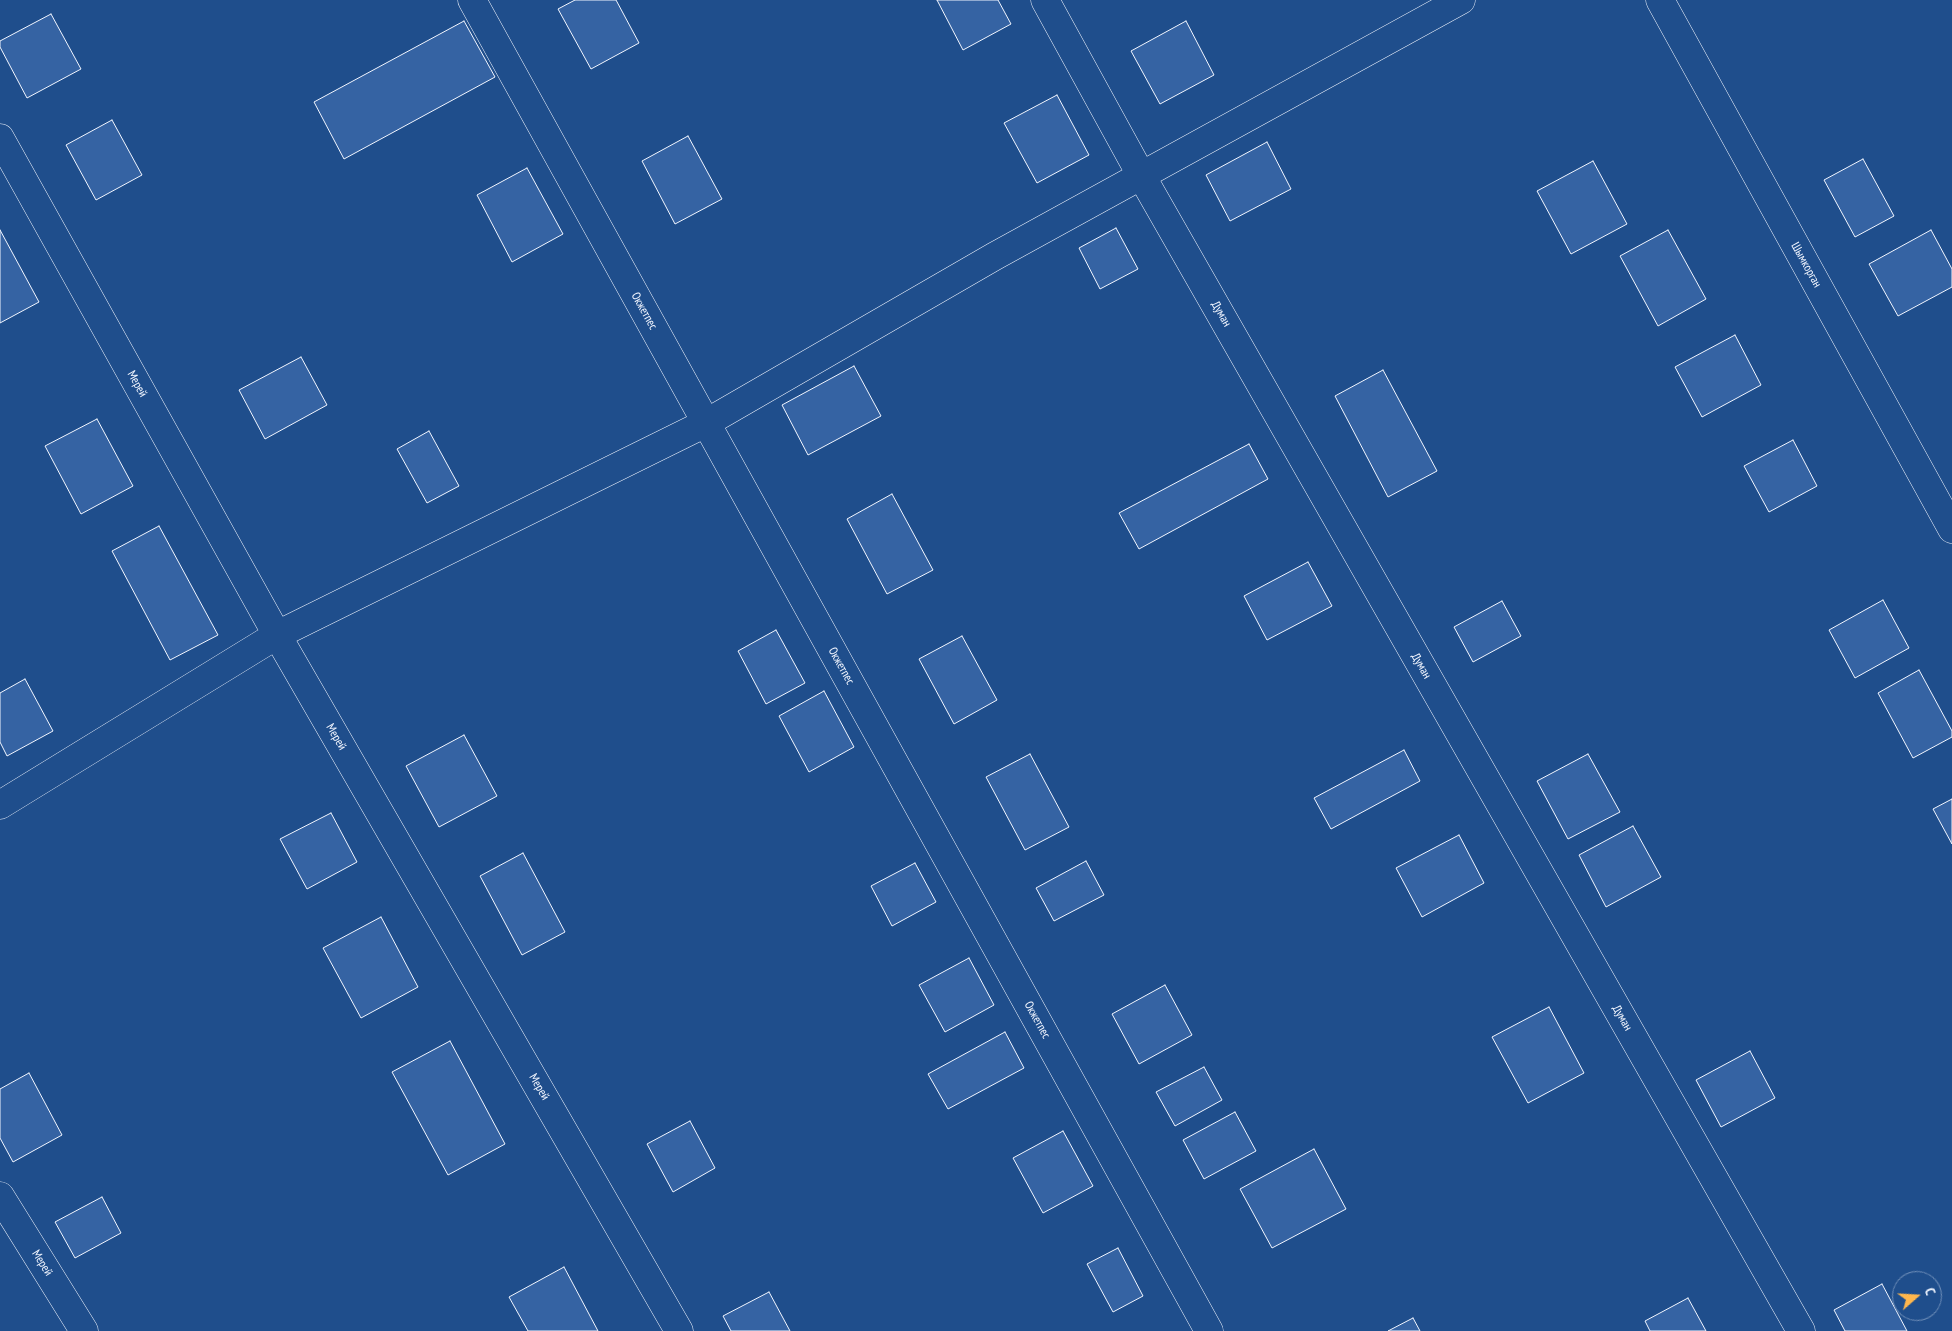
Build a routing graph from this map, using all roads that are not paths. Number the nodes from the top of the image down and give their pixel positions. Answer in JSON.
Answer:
{"nodes":[{"id":1,"x":472,"y":0,"type":"edge"},
{"id":2,"x":1045,"y":0,"type":"edge"},
{"id":3,"x":1461,"y":0,"type":"edge"},
{"id":4,"x":1660,"y":0,"type":"edge"},
{"id":5,"x":0,"y":138,"type":"edge"},
{"id":6,"x":1141,"y":176,"type":"junction"},
{"id":7,"x":706,"y":423,"type":"junction"},
{"id":8,"x":1952,"y":529,"type":"edge"},
{"id":9,"x":278,"y":635,"type":"junction"},
{"id":10,"x":0,"y":805,"type":"edge"},
{"id":11,"x":0,"y":1196,"type":"edge"},
{"id":12,"x":84,"y":1331,"type":"edge"},
{"id":13,"x":680,"y":1331,"type":"edge"},
{"id":14,"x":1209,"y":1331,"type":"edge"},
{"id":15,"x":1801,"y":1331,"type":"edge"}],
"edges":[{"from":1,"to":7,"type":"street","name":"Окжетпес"},
{"from":2,"to":6,"type":"street","name":"Думан"},
{"from":3,"to":6,"type":"street"},
{"from":4,"to":8,"type":"street","name":"Шымкорган"},
{"from":5,"to":9,"type":"street","name":"Мерей"},
{"from":6,"to":7,"type":"street"},
{"from":6,"to":15,"type":"street","name":"Думан"},
{"from":7,"to":9,"type":"street"},
{"from":7,"to":14,"type":"street","name":"Окжетпес"},
{"from":9,"to":10,"type":"street"},
{"from":9,"to":13,"type":"street","name":"Мерей"},
{"from":11,"to":12,"type":"street","name":"Мерей"}]}
